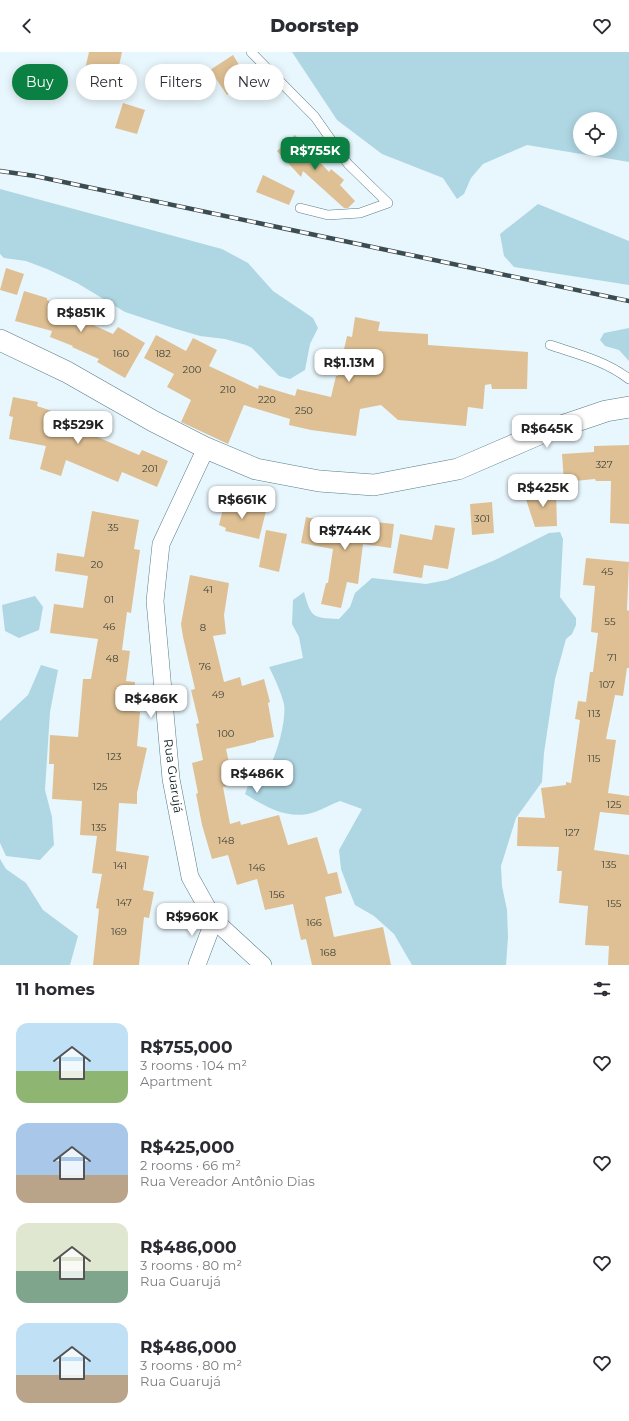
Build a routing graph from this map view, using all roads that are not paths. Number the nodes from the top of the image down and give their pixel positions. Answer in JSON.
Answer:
{"nodes":[{"id":1,"x":251,"y":52,"type":"edge"},
{"id":2,"x":300,"y":208,"type":"dead end"},
{"id":3,"x":0,"y":340,"type":"edge"},
{"id":4,"x":550,"y":345,"type":"dead end"},
{"id":5,"x":629,"y":379,"type":"edge"},
{"id":6,"x":629,"y":407,"type":"edge"},
{"id":7,"x":206,"y":448,"type":"junction"},
{"id":8,"x":214,"y":920,"type":"junction"},
{"id":9,"x":197,"y":965,"type":"edge"},
{"id":10,"x":264,"y":965,"type":"edge"}],
"edges":[{"from":1,"to":2,"type":"lane"},
{"from":3,"to":7,"type":"street"},
{"from":4,"to":5,"type":"lane"},
{"from":6,"to":7,"type":"street"},
{"from":7,"to":8,"type":"street","name":"Rua Guarujá"},
{"from":8,"to":9,"type":"street"},
{"from":8,"to":10,"type":"street","name":"Rua Guarujá"}]}
